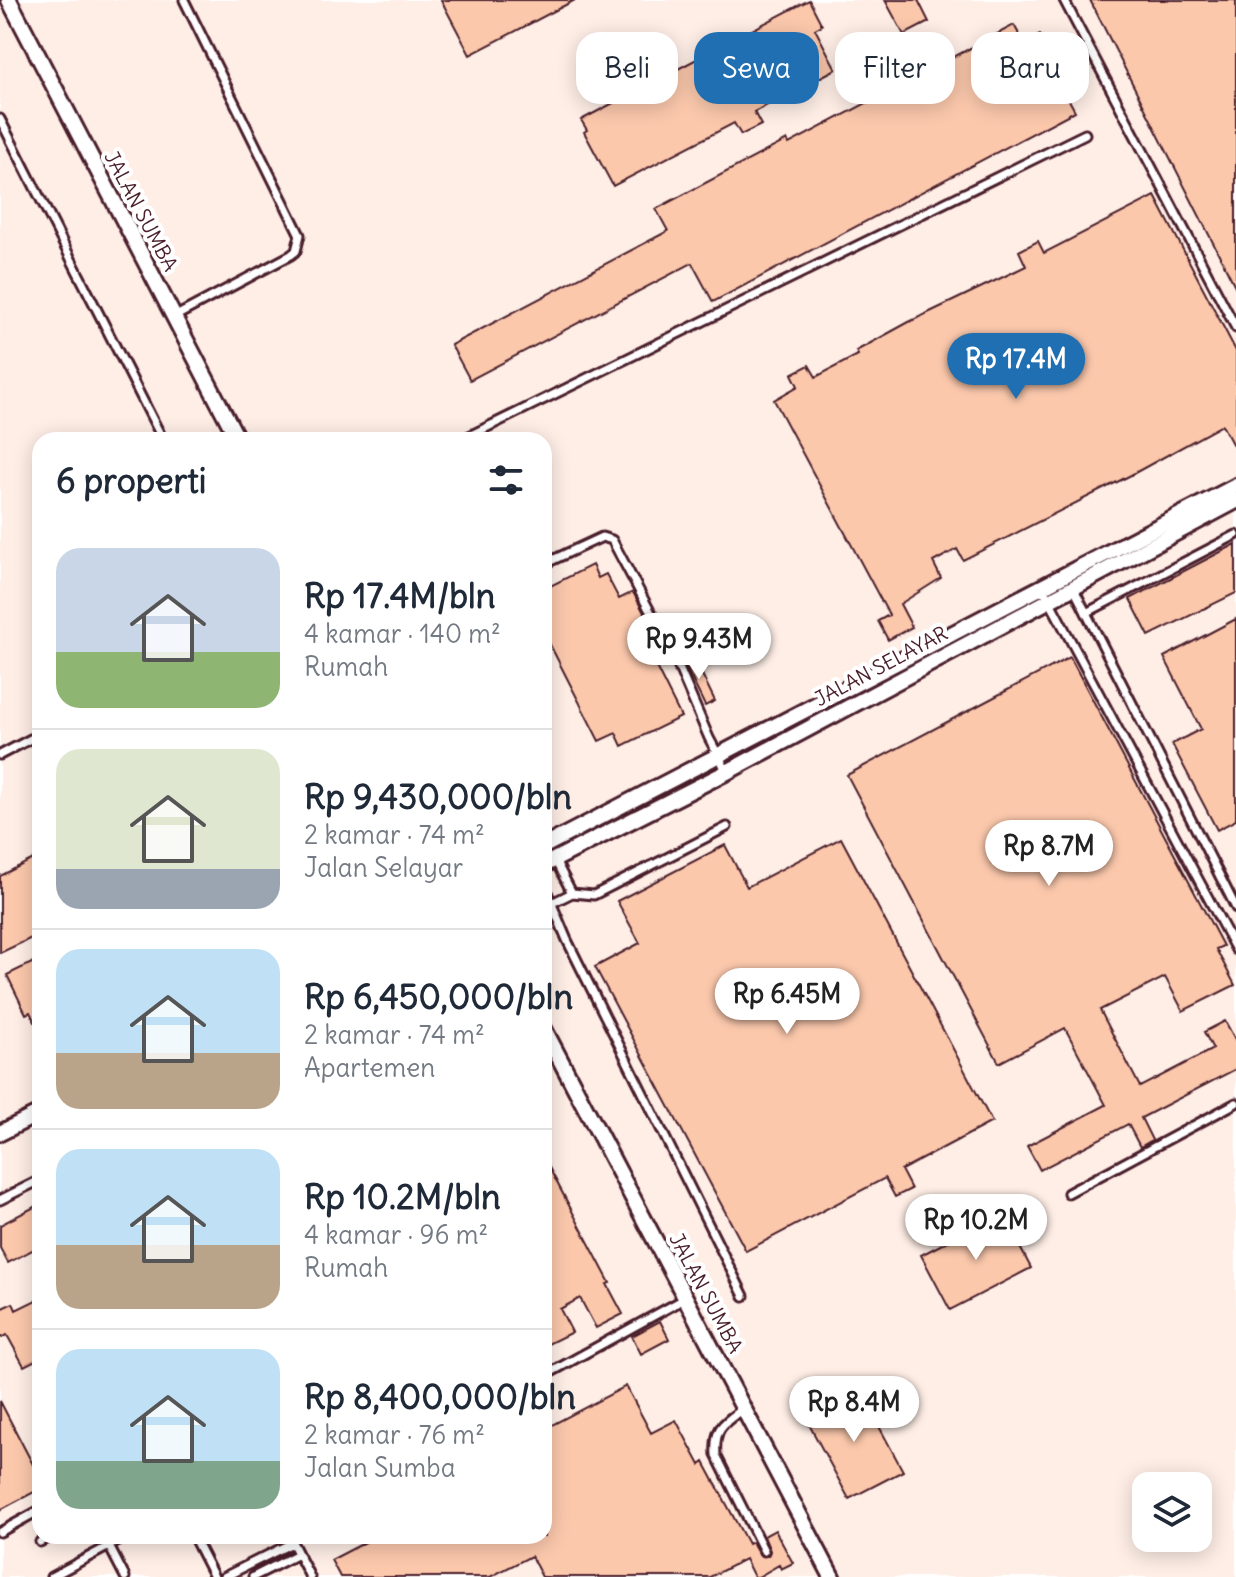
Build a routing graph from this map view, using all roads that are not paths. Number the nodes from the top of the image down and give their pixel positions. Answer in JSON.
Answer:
{"nodes":[{"id":1,"x":9,"y":0,"type":"edge"},
{"id":2,"x":184,"y":0,"type":"edge"},
{"id":3,"x":1064,"y":0,"type":"edge"},
{"id":4,"x":0,"y":119,"type":"edge"},
{"id":5,"x":1085,"y":134,"type":"dead end"},
{"id":6,"x":174,"y":317,"type":"junction"},
{"id":7,"x":1236,"y":328,"type":"edge"},
{"id":8,"x":159,"y":432,"type":"edge"},
{"id":9,"x":234,"y":432,"type":"edge"},
{"id":10,"x":477,"y":432,"type":"edge"},
{"id":11,"x":1236,"y":486,"type":"edge"},
{"id":12,"x":1236,"y":501,"type":"edge"},
{"id":13,"x":1236,"y":535,"type":"edge"},
{"id":14,"x":1134,"y":547,"type":"junction"},
{"id":15,"x":552,"y":560,"type":"edge"},
{"id":16,"x":1070,"y":581,"type":"junction"},
{"id":17,"x":1045,"y":594,"type":"junction"},
{"id":18,"x":1086,"y":613,"type":"junction"},
{"id":19,"x":936,"y":642,"type":"junction"},
{"id":20,"x":943,"y":656,"type":"junction"},
{"id":21,"x":813,"y":706,"type":"junction"},
{"id":22,"x":821,"y":721,"type":"junction"},
{"id":23,"x":32,"y":738,"type":"edge"},
{"id":24,"x":0,"y":755,"type":"edge"},
{"id":25,"x":718,"y":755,"type":"junction"},
{"id":26,"x":727,"y":772,"type":"junction"},
{"id":27,"x":727,"y":827,"type":"dead end"},
{"id":28,"x":552,"y":842,"type":"edge"},
{"id":29,"x":552,"y":860,"type":"edge"},
{"id":30,"x":552,"y":866,"type":"edge"},
{"id":31,"x":572,"y":893,"type":"junction"},
{"id":32,"x":552,"y":903,"type":"joint"},
{"id":33,"x":1236,"y":908,"type":"edge"},
{"id":34,"x":1236,"y":950,"type":"edge"},
{"id":35,"x":552,"y":1044,"type":"edge"},
{"id":36,"x":1236,"y":1103,"type":"edge"},
{"id":37,"x":32,"y":1120,"type":"edge"},
{"id":38,"x":0,"y":1133,"type":"edge"},
{"id":39,"x":32,"y":1184,"type":"edge"},
{"id":40,"x":1068,"y":1193,"type":"dead end"},
{"id":41,"x":0,"y":1200,"type":"edge"},
{"id":42,"x":744,"y":1296,"type":"dead end"},
{"id":43,"x":686,"y":1298,"type":"junction"},
{"id":44,"x":552,"y":1372,"type":"edge"},
{"id":45,"x":744,"y":1408,"type":"junction"},
{"id":46,"x":32,"y":1514,"type":"edge"},
{"id":47,"x":0,"y":1532,"type":"edge"},
{"id":48,"x":113,"y":1544,"type":"edge"},
{"id":49,"x":197,"y":1544,"type":"edge"},
{"id":50,"x":283,"y":1544,"type":"edge"},
{"id":51,"x":292,"y":1544,"type":"edge"},
{"id":52,"x":109,"y":1546,"type":"junction"},
{"id":53,"x":764,"y":1551,"type":"dead end"},
{"id":54,"x":298,"y":1554,"type":"junction"},
{"id":55,"x":51,"y":1577,"type":"edge"},
{"id":56,"x":125,"y":1577,"type":"edge"},
{"id":57,"x":214,"y":1577,"type":"edge"},
{"id":58,"x":224,"y":1577,"type":"edge"},
{"id":59,"x":253,"y":1577,"type":"edge"},
{"id":60,"x":310,"y":1577,"type":"edge"},
{"id":61,"x":832,"y":1577,"type":"edge"}],
"edges":[{"from":1,"to":6,"type":"street","name":"JALAN SUMBA"},
{"from":2,"to":6,"type":"lane"},
{"from":3,"to":7,"type":"lane"},
{"from":4,"to":8,"type":"lane"},
{"from":5,"to":10,"type":"lane"},
{"from":6,"to":9,"type":"street","name":"JALAN SUMBA"},
{"from":11,"to":14,"type":"street","name":"JALAN SELAYAR"},
{"from":12,"to":14,"type":"street","name":"JALAN SELAYAR"},
{"from":13,"to":18,"type":"lane"},
{"from":14,"to":16,"type":"street","name":"JALAN SELAYAR"},
{"from":15,"to":25,"type":"lane"},
{"from":16,"to":17,"type":"street","name":"JALAN SELAYAR"},
{"from":16,"to":18,"type":"lane"},
{"from":17,"to":19,"type":"street","name":"JALAN SELAYAR"},
{"from":17,"to":20,"type":"street","name":"JALAN SELAYAR"},
{"from":17,"to":34,"type":"lane"},
{"from":18,"to":33,"type":"lane"},
{"from":19,"to":20,"type":"street"},
{"from":19,"to":21,"type":"street","name":"JALAN SELAYAR"},
{"from":20,"to":22,"type":"street","name":"JALAN SELAYAR"},
{"from":21,"to":22,"type":"street"},
{"from":21,"to":25,"type":"street","name":"JALAN SELAYAR"},
{"from":22,"to":26,"type":"street","name":"JALAN SELAYAR"},
{"from":23,"to":24,"type":"lane"},
{"from":25,"to":26,"type":"lane"},
{"from":25,"to":28,"type":"street","name":"JALAN SELAYAR"},
{"from":26,"to":29,"type":"street","name":"JALAN SELAYAR"},
{"from":27,"to":31,"type":"lane"},
{"from":30,"to":31,"type":"lane"},
{"from":31,"to":32,"type":"lane"},
{"from":32,"to":42,"type":"lane"},
{"from":35,"to":43,"type":"street","name":"JALAN SUMBA"},
{"from":36,"to":40,"type":"lane"},
{"from":37,"to":38,"type":"street"},
{"from":39,"to":41,"type":"lane"},
{"from":43,"to":44,"type":"lane"},
{"from":43,"to":45,"type":"street","name":"JALAN SUMBA"},
{"from":45,"to":53,"type":"lane"},
{"from":45,"to":61,"type":"street","name":"JALAN SUMBA"},
{"from":46,"to":47,"type":"lane"},
{"from":48,"to":52,"type":"lane"},
{"from":49,"to":57,"type":"lane"},
{"from":50,"to":58,"type":"lane"},
{"from":51,"to":54,"type":"lane"},
{"from":52,"to":55,"type":"lane"},
{"from":52,"to":56,"type":"lane"},
{"from":54,"to":59,"type":"lane"},
{"from":54,"to":60,"type":"lane"}]}
